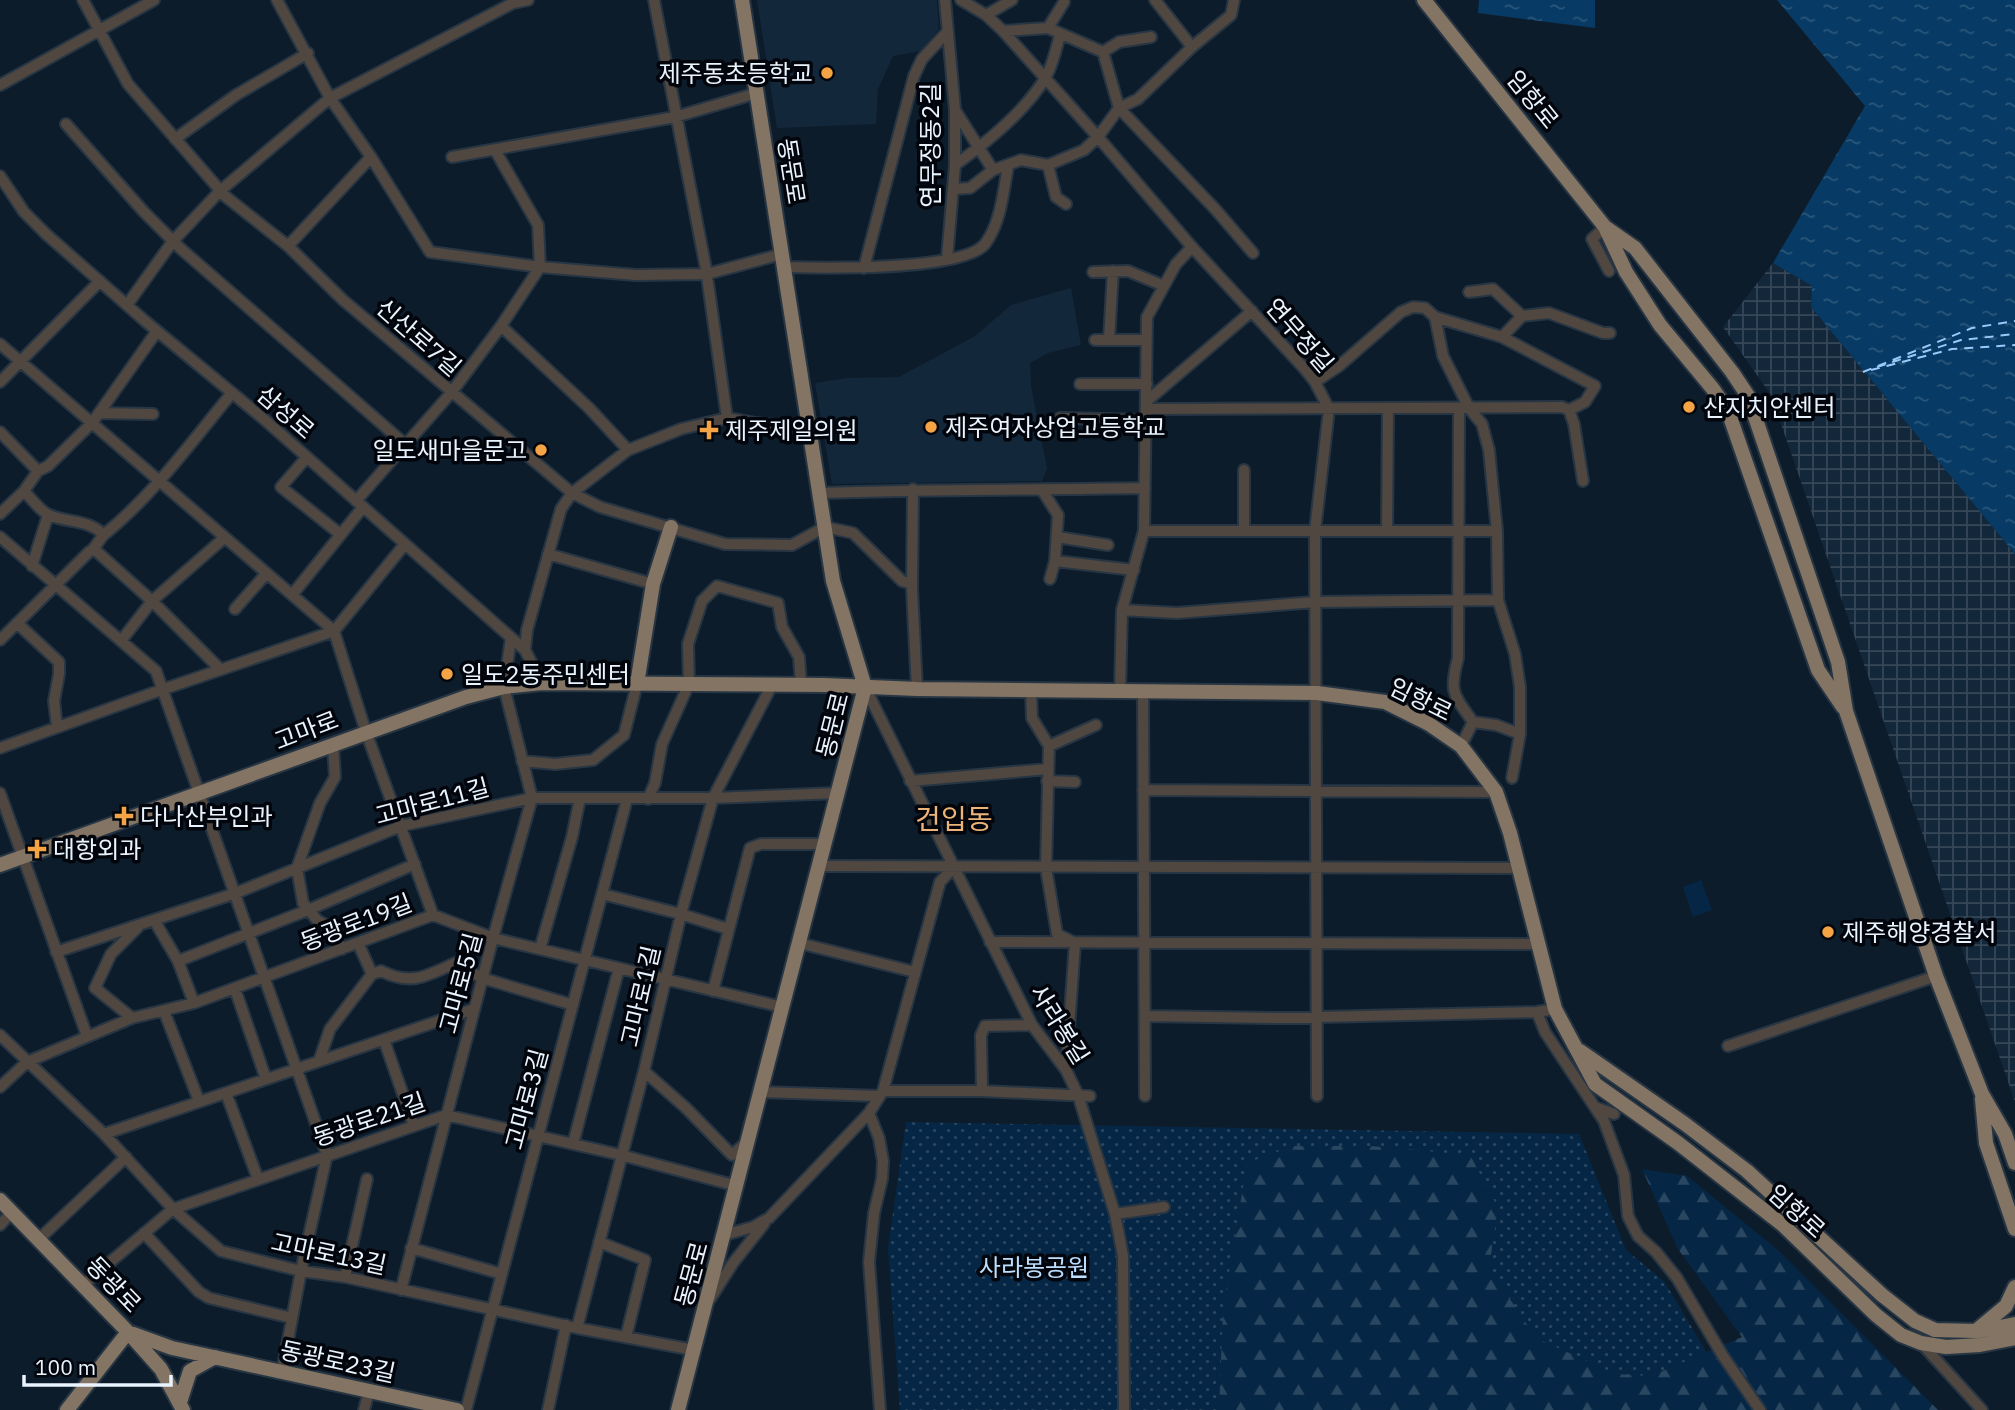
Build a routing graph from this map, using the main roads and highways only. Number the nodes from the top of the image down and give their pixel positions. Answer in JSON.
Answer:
{"nodes":[{"id":1,"x":742,"y":0,"type":"edge"},
{"id":2,"x":1430,"y":3,"type":"edge"},
{"id":3,"x":1605,"y":228,"type":"junction"},
{"id":4,"x":671,"y":527,"type":"road end"},
{"id":5,"x":637,"y":684,"type":"junction"},
{"id":6,"x":865,"y":687,"type":"junction"},
{"id":7,"x":1846,"y":711,"type":"junction"},
{"id":8,"x":0,"y":865,"type":"edge"},
{"id":9,"x":1576,"y":1049,"type":"junction"},
{"id":10,"x":1982,"y":1094,"type":"junction"},
{"id":11,"x":2015,"y":1163,"type":"edge"},
{"id":12,"x":0,"y":1200,"type":"edge"},
{"id":13,"x":2015,"y":1229,"type":"edge"},
{"id":14,"x":2015,"y":1287,"type":"edge"},
{"id":15,"x":2015,"y":1324,"type":"edge"},
{"id":16,"x":1976,"y":1331,"type":"junction"},
{"id":17,"x":128,"y":1332,"type":"junction"},
{"id":18,"x":2015,"y":1338,"type":"edge"},
{"id":19,"x":215,"y":1357,"type":"junction"},
{"id":20,"x":405,"y":1404,"type":"edge"},
{"id":21,"x":181,"y":1406,"type":"edge"},
{"id":22,"x":67,"y":1410,"type":"edge"},
{"id":23,"x":457,"y":1410,"type":"edge"},
{"id":24,"x":678,"y":1410,"type":"edge"}],
"edges":[{"from":1,"to":6,"type":"main road","name":"동문로"},
{"from":2,"to":3,"type":"main road","name":"임항로"},
{"from":3,"to":7,"type":"main road","name":"임항로"},
{"from":3,"to":7,"type":"main road","name":"임항로"},
{"from":4,"to":5,"type":"main road"},
{"from":5,"to":6,"type":"main road","name":"고마로"},
{"from":5,"to":8,"type":"main road","name":"고마로"},
{"from":6,"to":9,"type":"main road","name":"임항로"},
{"from":6,"to":24,"type":"main road","name":"동문로"},
{"from":7,"to":10,"type":"main road","name":"임항로"},
{"from":9,"to":16,"type":"main road","name":"임항로"},
{"from":9,"to":18,"type":"main road","name":"임항로"},
{"from":10,"to":11,"type":"main road","name":"임항로"},
{"from":10,"to":13,"type":"main road","name":"임항로"},
{"from":12,"to":17,"type":"main road","name":"동광로"},
{"from":14,"to":16,"type":"main road"},
{"from":15,"to":16,"type":"main road","name":"임항로"},
{"from":17,"to":19,"type":"main road","name":"동광로23길"},
{"from":17,"to":21,"type":"main road","name":"동광로"},
{"from":17,"to":22,"type":"main road"},
{"from":19,"to":20,"type":"main road","name":"동광로23길"},
{"from":19,"to":21,"type":"main road"},
{"from":20,"to":23,"type":"main road","name":"동광로23길"}]}
